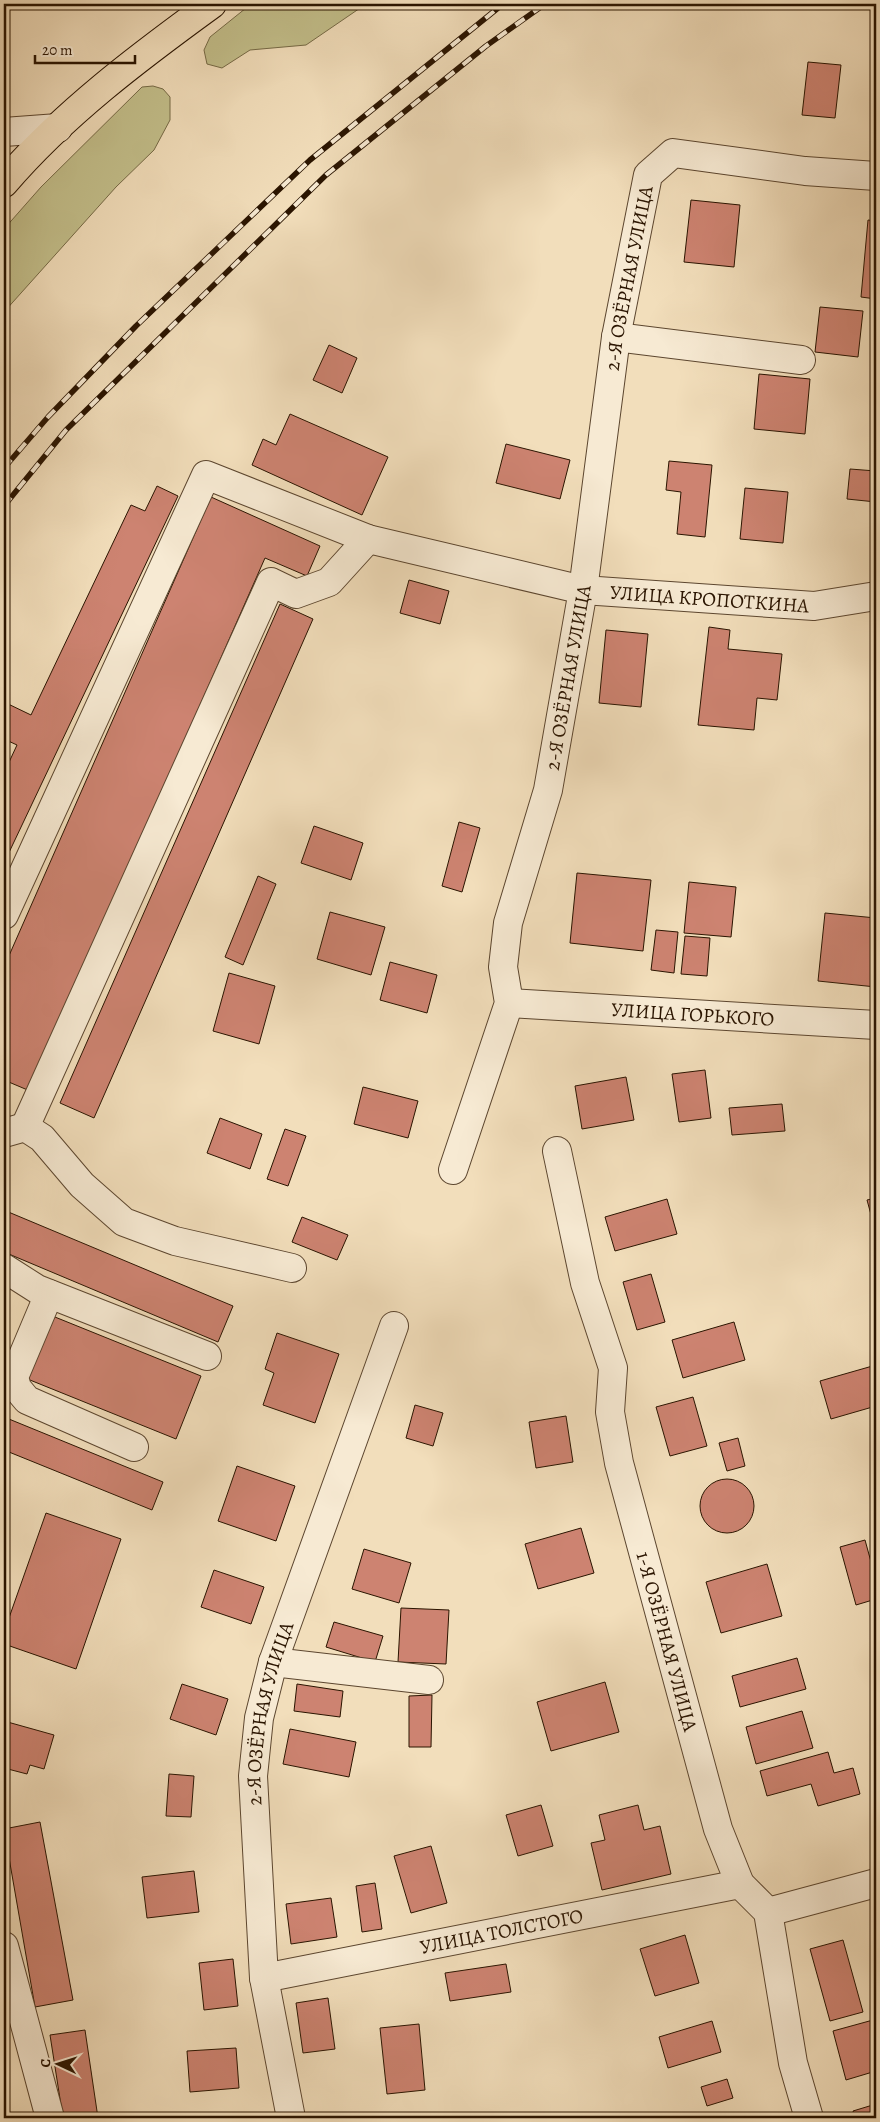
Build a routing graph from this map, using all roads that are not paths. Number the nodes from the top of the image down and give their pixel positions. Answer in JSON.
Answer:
{"nodes":[{"id":1,"x":212,"y":4,"type":"edge"},
{"id":2,"x":58,"y":128,"type":"junction"},
{"id":3,"x":4,"y":132,"type":"edge"},
{"id":4,"x":876,"y":176,"type":"edge"},
{"id":5,"x":4,"y":184,"type":"edge"},
{"id":6,"x":616,"y":337,"type":"junction"},
{"id":7,"x":801,"y":360,"type":"dead end"},
{"id":8,"x":368,"y":539,"type":"junction"},
{"id":9,"x":583,"y":590,"type":"junction"},
{"id":10,"x":876,"y":596,"type":"edge"},
{"id":11,"x":4,"y":915,"type":"edge"},
{"id":12,"x":509,"y":1003,"type":"junction"},
{"id":13,"x":876,"y":1025,"type":"edge"},
{"id":14,"x":15,"y":1130,"type":"edge"},
{"id":15,"x":556,"y":1151,"type":"dead end"},
{"id":16,"x":452,"y":1170,"type":"dead end"},
{"id":17,"x":4,"y":1268,"type":"edge"},
{"id":18,"x":292,"y":1268,"type":"dead end"},
{"id":19,"x":49,"y":1294,"type":"junction"},
{"id":20,"x":394,"y":1326,"type":"dead end"},
{"id":21,"x":207,"y":1356,"type":"dead end"},
{"id":22,"x":134,"y":1448,"type":"dead end"},
{"id":23,"x":274,"y":1662,"type":"junction"},
{"id":24,"x":429,"y":1680,"type":"dead end"},
{"id":25,"x":876,"y":1883,"type":"edge"},
{"id":26,"x":740,"y":1884,"type":"junction"},
{"id":27,"x":768,"y":1912,"type":"junction"},
{"id":28,"x":4,"y":1946,"type":"edge"},
{"id":29,"x":264,"y":1978,"type":"junction"},
{"id":30,"x":50,"y":2118,"type":"edge"},
{"id":31,"x":291,"y":2118,"type":"edge"},
{"id":32,"x":810,"y":2118,"type":"edge"}],
"edges":[{"from":1,"to":2,"type":"main road"},
{"from":2,"to":3,"type":"street"},
{"from":2,"to":5,"type":"main road"},
{"from":4,"to":6,"type":"street","name":"2-Я ОЗЁРНАЯ УЛИЦА"},
{"from":6,"to":7,"type":"street"},
{"from":6,"to":9,"type":"street","name":"2-Я ОЗЁРНАЯ УЛИЦА"},
{"from":8,"to":9,"type":"street","name":"УЛИЦА КРОПОТКИНА"},
{"from":8,"to":11,"type":"street","name":"УЛИЦА КРОПОТКИНА"},
{"from":8,"to":14,"type":"street"},
{"from":9,"to":10,"type":"street","name":"УЛИЦА КРОПОТКИНА"},
{"from":9,"to":12,"type":"street","name":"2-Я ОЗЁРНАЯ УЛИЦА"},
{"from":12,"to":13,"type":"street","name":"УЛИЦА ГОРЬКОГО"},
{"from":12,"to":16,"type":"street","name":"2-Я ОЗЁРНАЯ УЛИЦА"},
{"from":14,"to":18,"type":"street"},
{"from":15,"to":26,"type":"street","name":"1-Я ОЗЁРНАЯ УЛИЦА"},
{"from":17,"to":19,"type":"street"},
{"from":19,"to":21,"type":"street"},
{"from":19,"to":22,"type":"street"},
{"from":20,"to":23,"type":"street","name":"2-Я ОЗЁРНАЯ УЛИЦА"},
{"from":23,"to":24,"type":"street"},
{"from":23,"to":29,"type":"street","name":"2-Я ОЗЁРНАЯ УЛИЦА"},
{"from":25,"to":27,"type":"street"},
{"from":26,"to":27,"type":"street","name":"1-Я ОЗЁРНАЯ УЛИЦА"},
{"from":26,"to":29,"type":"street","name":"УЛИЦА ТОЛСТОГО"},
{"from":27,"to":32,"type":"street"},
{"from":28,"to":30,"type":"street"},
{"from":29,"to":31,"type":"street","name":"2-Я ОЗЁРНАЯ УЛИЦА"}]}
